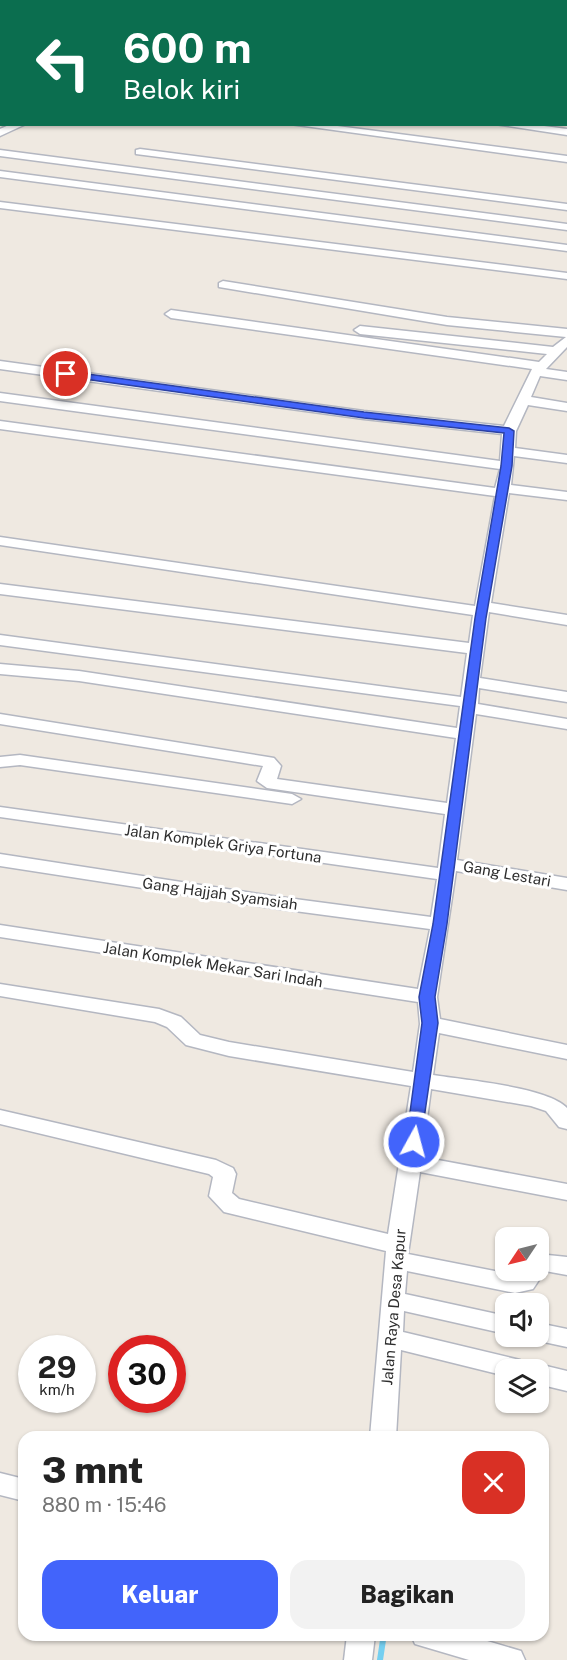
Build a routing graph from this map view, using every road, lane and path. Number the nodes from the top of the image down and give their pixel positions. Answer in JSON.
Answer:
{"nodes":[{"id":1,"x":16,"y":126,"type":"edge"},
{"id":2,"x":311,"y":126,"type":"edge"},
{"id":3,"x":517,"y":126,"type":"edge"},
{"id":4,"x":567,"y":132,"type":"edge"},
{"id":5,"x":0,"y":133,"type":"edge"},
{"id":6,"x":140,"y":152,"type":"dead end"},
{"id":7,"x":0,"y":153,"type":"edge"},
{"id":8,"x":567,"y":159,"type":"edge"},
{"id":9,"x":0,"y":174,"type":"edge"},
{"id":10,"x":186,"y":202,"type":"dead end"},
{"id":11,"x":0,"y":205,"type":"edge"},
{"id":12,"x":567,"y":207,"type":"edge"},
{"id":13,"x":567,"y":227,"type":"edge"},
{"id":14,"x":567,"y":248,"type":"edge"},
{"id":15,"x":546,"y":265,"type":"junction"},
{"id":16,"x":567,"y":276,"type":"edge"},
{"id":17,"x":223,"y":285,"type":"dead end"},
{"id":18,"x":171,"y":314,"type":"dead end"},
{"id":19,"x":360,"y":330,"type":"dead end"},
{"id":20,"x":567,"y":333,"type":"edge"},
{"id":21,"x":562,"y":346,"type":"edge"},
{"id":22,"x":0,"y":365,"type":"edge"},
{"id":23,"x":539,"y":369,"type":"junction"},
{"id":24,"x":567,"y":376,"type":"edge"},
{"id":25,"x":0,"y":397,"type":"edge"},
{"id":26,"x":522,"y":400,"type":"junction"},
{"id":27,"x":567,"y":407,"type":"edge"},
{"id":28,"x":0,"y":425,"type":"edge"},
{"id":29,"x":509,"y":431,"type":"junction"},
{"id":30,"x":507,"y":458,"type":"junction"},
{"id":31,"x":567,"y":459,"type":"edge"},
{"id":32,"x":502,"y":491,"type":"junction"},
{"id":33,"x":567,"y":496,"type":"edge"},
{"id":34,"x":0,"y":541,"type":"edge"},
{"id":35,"x":0,"y":588,"type":"edge"},
{"id":36,"x":483,"y":609,"type":"junction"},
{"id":37,"x":567,"y":620,"type":"edge"},
{"id":38,"x":0,"y":640,"type":"edge"},
{"id":39,"x":477,"y":650,"type":"junction"},
{"id":40,"x":0,"y":669,"type":"edge"},
{"id":41,"x":474,"y":682,"type":"junction"},
{"id":42,"x":567,"y":697,"type":"edge"},
{"id":43,"x":471,"y":705,"type":"junction"},
{"id":44,"x":0,"y":719,"type":"edge"},
{"id":45,"x":567,"y":724,"type":"edge"},
{"id":46,"x":466,"y":734,"type":"junction"},
{"id":47,"x":0,"y":762,"type":"edge"},
{"id":48,"x":0,"y":812,"type":"edge"},
{"id":49,"x":454,"y":815,"type":"junction"},
{"id":50,"x":0,"y":860,"type":"edge"},
{"id":51,"x":447,"y":869,"type":"junction"},
{"id":52,"x":567,"y":884,"type":"edge"},
{"id":53,"x":440,"y":924,"type":"junction"},
{"id":54,"x":0,"y":931,"type":"edge"},
{"id":55,"x":0,"y":990,"type":"edge"},
{"id":56,"x":427,"y":997,"type":"junction"},
{"id":57,"x":430,"y":1023,"type":"junction"},
{"id":58,"x":567,"y":1052,"type":"edge"},
{"id":59,"x":422,"y":1080,"type":"junction"},
{"id":60,"x":0,"y":1117,"type":"edge"},
{"id":61,"x":567,"y":1122,"type":"edge"},
{"id":62,"x":411,"y":1162,"type":"junction"},
{"id":63,"x":567,"y":1192,"type":"edge"},
{"id":64,"x":397,"y":1252,"type":"junction"},
{"id":65,"x":549,"y":1262,"type":"edge"},
{"id":66,"x":567,"y":1266,"type":"edge"},
{"id":67,"x":495,"y":1279,"type":"edge"},
{"id":68,"x":504,"y":1281,"type":"edge"},
{"id":69,"x":526,"y":1281,"type":"edge"},
{"id":70,"x":394,"y":1300,"type":"junction"},
{"id":71,"x":495,"y":1323,"type":"edge"},
{"id":72,"x":549,"y":1334,"type":"edge"},
{"id":73,"x":390,"y":1338,"type":"junction"},
{"id":74,"x":567,"y":1338,"type":"edge"},
{"id":75,"x":495,"y":1364,"type":"edge"},
{"id":76,"x":549,"y":1377,"type":"edge"},
{"id":77,"x":567,"y":1381,"type":"edge"},
{"id":78,"x":383,"y":1431,"type":"edge"},
{"id":79,"x":0,"y":1484,"type":"edge"},
{"id":80,"x":18,"y":1488,"type":"edge"},
{"id":81,"x":360,"y":1641,"type":"edge"},
{"id":82,"x":446,"y":1641,"type":"edge"},
{"id":83,"x":358,"y":1660,"type":"edge"},
{"id":84,"x":511,"y":1660,"type":"edge"}],
"edges":[{"from":1,"to":5,"type":"street"},
{"from":2,"to":8,"type":"street"},
{"from":3,"to":4,"type":"street"},
{"from":6,"to":12,"type":"street"},
{"from":7,"to":13,"type":"street"},
{"from":9,"to":14,"type":"street"},
{"from":10,"to":15,"type":"street"},
{"from":11,"to":15,"type":"street"},
{"from":15,"to":16,"type":"street"},
{"from":17,"to":20,"type":"street"},
{"from":18,"to":23,"type":"street"},
{"from":19,"to":21,"type":"street"},
{"from":21,"to":23,"type":"street","name":"Jalan Raya Desa Kapur"},
{"from":22,"to":29,"type":"street"},
{"from":23,"to":24,"type":"street"},
{"from":23,"to":26,"type":"street","name":"Jalan Raya Desa Kapur"},
{"from":25,"to":30,"type":"street"},
{"from":26,"to":27,"type":"street"},
{"from":26,"to":29,"type":"street","name":"Jalan Raya Desa Kapur"},
{"from":28,"to":32,"type":"street"},
{"from":29,"to":30,"type":"street","name":"Jalan Raya Desa Kapur"},
{"from":30,"to":31,"type":"street"},
{"from":30,"to":32,"type":"street","name":"Jalan Raya Desa Kapur"},
{"from":32,"to":33,"type":"street"},
{"from":32,"to":36,"type":"street","name":"Jalan Raya Desa Kapur"},
{"from":34,"to":36,"type":"street"},
{"from":35,"to":39,"type":"street"},
{"from":36,"to":37,"type":"street"},
{"from":36,"to":39,"type":"street","name":"Jalan Raya Desa Kapur"},
{"from":38,"to":43,"type":"street"},
{"from":39,"to":41,"type":"street","name":"Jalan Raya Desa Kapur"},
{"from":40,"to":46,"type":"street"},
{"from":41,"to":42,"type":"street"},
{"from":41,"to":43,"type":"street","name":"Jalan Raya Desa Kapur"},
{"from":43,"to":45,"type":"street"},
{"from":43,"to":46,"type":"street","name":"Jalan Raya Desa Kapur"},
{"from":44,"to":49,"type":"street"},
{"from":46,"to":49,"type":"street","name":"Jalan Raya Desa Kapur"},
{"from":47,"to":49,"type":"street"},
{"from":48,"to":51,"type":"street","name":"Jalan Komplek Griya Fortuna"},
{"from":49,"to":51,"type":"street","name":"Jalan Raya Desa Kapur"},
{"from":50,"to":53,"type":"street","name":"Gang Hajjah Syamsiah"},
{"from":51,"to":52,"type":"street","name":"Gang Lestari"},
{"from":51,"to":53,"type":"street","name":"Jalan Raya Desa Kapur"},
{"from":53,"to":56,"type":"street","name":"Jalan Raya Desa Kapur"},
{"from":54,"to":56,"type":"street","name":"Jalan Komplek Mekar Sari Indah"},
{"from":55,"to":59,"type":"street"},
{"from":56,"to":57,"type":"street","name":"Jalan Raya Desa Kapur"},
{"from":57,"to":58,"type":"street"},
{"from":57,"to":59,"type":"street","name":"Jalan Raya Desa Kapur"},
{"from":59,"to":61,"type":"street"},
{"from":59,"to":62,"type":"street","name":"Jalan Raya Desa Kapur"},
{"from":60,"to":64,"type":"street"},
{"from":62,"to":63,"type":"street"},
{"from":62,"to":64,"type":"street","name":"Jalan Raya Desa Kapur"},
{"from":64,"to":67,"type":"street"},
{"from":64,"to":70,"type":"street","name":"Jalan Raya Desa Kapur"},
{"from":65,"to":66,"type":"street"},
{"from":68,"to":69,"type":"street"},
{"from":70,"to":71,"type":"street"},
{"from":70,"to":73,"type":"street","name":"Jalan Raya Desa Kapur"},
{"from":72,"to":74,"type":"street"},
{"from":73,"to":75,"type":"street"},
{"from":73,"to":78,"type":"street","name":"Jalan Raya Desa Kapur"},
{"from":76,"to":77,"type":"street"},
{"from":79,"to":80,"type":"street"},
{"from":81,"to":83,"type":"street"},
{"from":82,"to":84,"type":"street"}]}
